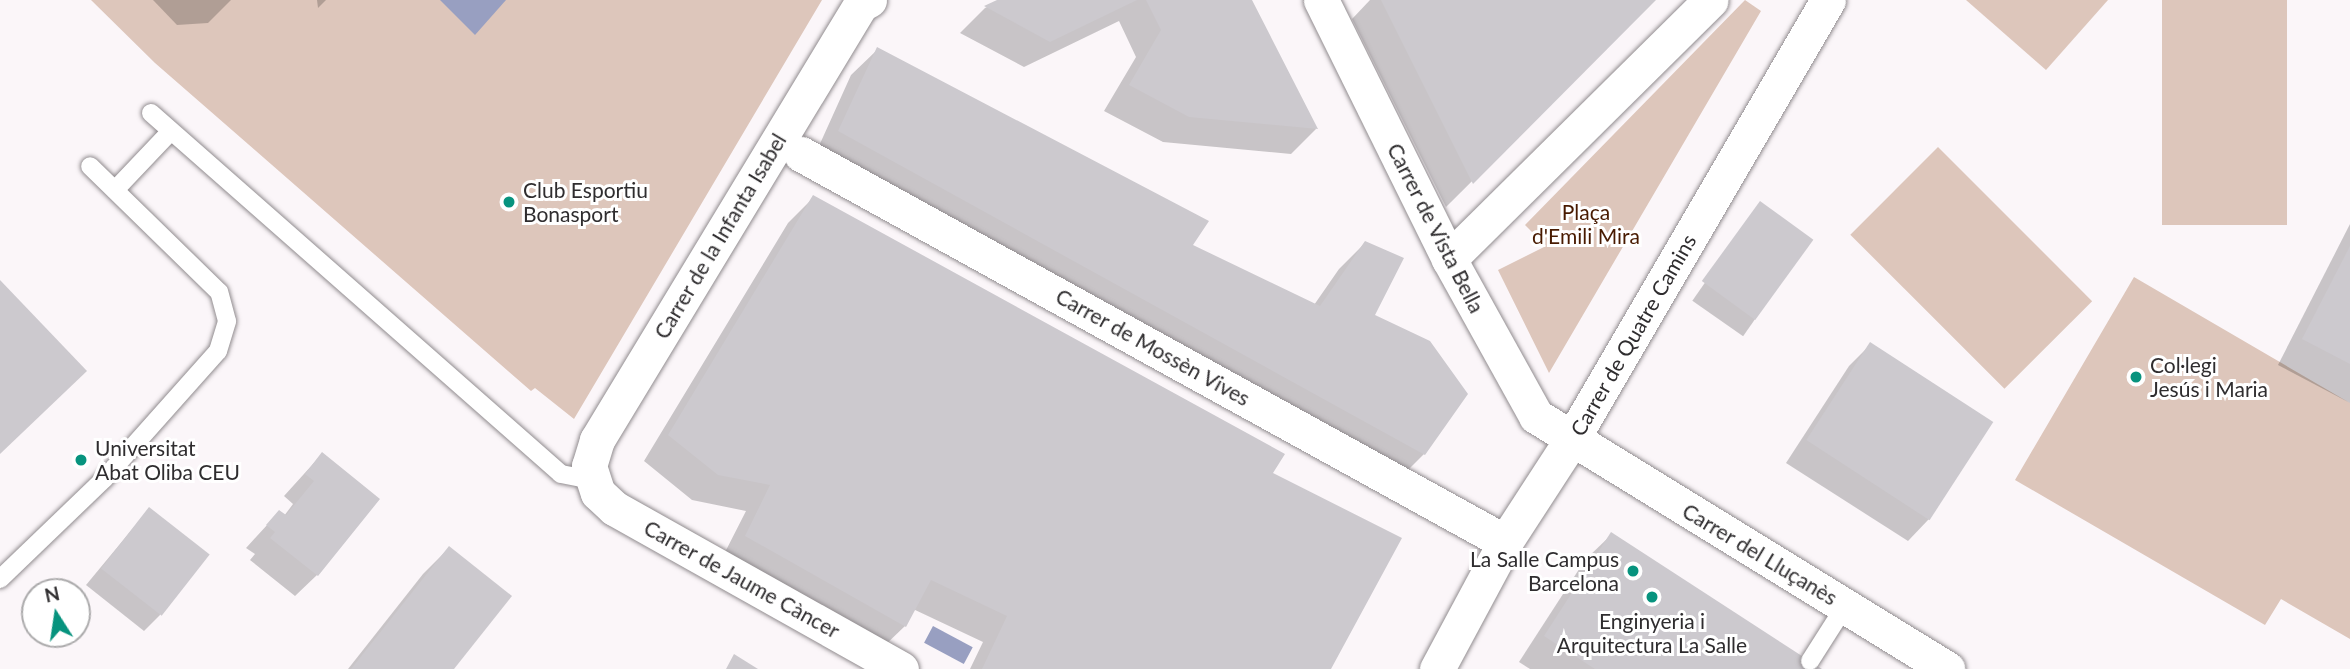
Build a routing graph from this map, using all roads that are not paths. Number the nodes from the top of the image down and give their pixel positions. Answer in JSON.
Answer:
{"nodes":[{"id":1,"x":869,"y":0,"type":"edge"},
{"id":2,"x":1321,"y":0,"type":"edge"},
{"id":3,"x":1711,"y":0,"type":"edge"},
{"id":4,"x":1828,"y":0,"type":"edge"},
{"id":5,"x":151,"y":113,"type":"dead end"},
{"id":6,"x":172,"y":131,"type":"junction"},
{"id":7,"x":801,"y":153,"type":"dead end"},
{"id":8,"x":90,"y":166,"type":"dead end"},
{"id":9,"x":115,"y":190,"type":"junction"},
{"id":10,"x":1449,"y":259,"type":"junction"},
{"id":11,"x":1572,"y":439,"type":"junction"},
{"id":12,"x":591,"y":480,"type":"junction"},
{"id":13,"x":1504,"y":542,"type":"junction"},
{"id":14,"x":0,"y":579,"type":"edge"},
{"id":15,"x":1845,"y":606,"type":"junction"},
{"id":16,"x":1810,"y":661,"type":"dead end"},
{"id":17,"x":901,"y":669,"type":"edge"},
{"id":18,"x":1437,"y":669,"type":"edge"},
{"id":19,"x":1947,"y":669,"type":"edge"}],
"edges":[{"from":1,"to":12,"type":"street","name":"Carrer de la Infanta Isabel"},
{"from":2,"to":10,"type":"street","name":"Carrer de Vista Bella"},
{"from":3,"to":10,"type":"street"},
{"from":4,"to":11,"type":"street","name":"Carrer de Quatre Camins"},
{"from":5,"to":6,"type":"lane"},
{"from":6,"to":9,"type":"lane"},
{"from":6,"to":12,"type":"lane"},
{"from":7,"to":13,"type":"street","name":"Carrer de Mossèn Vives"},
{"from":8,"to":9,"type":"lane"},
{"from":9,"to":14,"type":"lane"},
{"from":10,"to":11,"type":"street","name":"Carrer de Vista Bella"},
{"from":11,"to":13,"type":"street","name":"Carrer de Quatre Camins"},
{"from":11,"to":15,"type":"street","name":"Carrer del Lluçanès"},
{"from":12,"to":17,"type":"street","name":"Carrer de Jaume Càncer"},
{"from":13,"to":18,"type":"street","name":"Carrer de Quatre Camins"},
{"from":15,"to":16,"type":"lane"},
{"from":15,"to":19,"type":"street","name":"Carrer del Lluçanès"}]}
